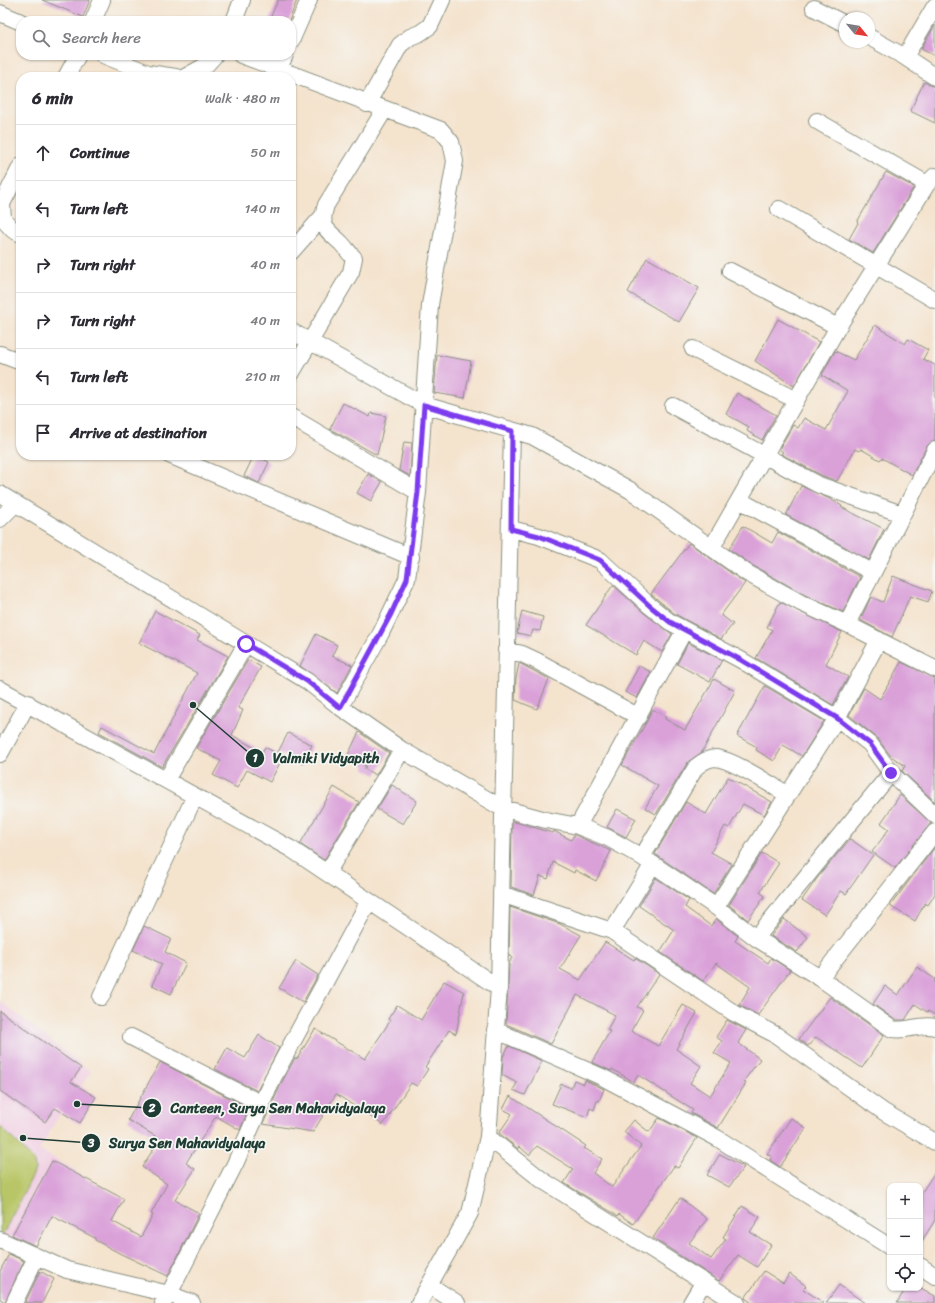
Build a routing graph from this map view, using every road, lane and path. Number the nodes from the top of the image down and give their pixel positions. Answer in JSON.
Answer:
{"nodes":[{"id":1,"x":102,"y":0,"type":"edge"},
{"id":2,"x":242,"y":0,"type":"edge"},
{"id":3,"x":309,"y":0,"type":"edge"},
{"id":4,"x":442,"y":0,"type":"edge"},
{"id":5,"x":935,"y":6,"type":"edge"},
{"id":6,"x":814,"y":8,"type":"dead end"},
{"id":7,"x":0,"y":13,"type":"edge"},
{"id":8,"x":95,"y":16,"type":"edge"},
{"id":9,"x":236,"y":16,"type":"edge"},
{"id":10,"x":16,"y":20,"type":"edge"},
{"id":11,"x":839,"y":21,"type":"edge"},
{"id":12,"x":296,"y":30,"type":"edge"},
{"id":13,"x":875,"y":40,"type":"edge"},
{"id":14,"x":905,"y":57,"type":"junction"},
{"id":15,"x":75,"y":60,"type":"edge"},
{"id":16,"x":116,"y":60,"type":"edge"},
{"id":17,"x":210,"y":60,"type":"edge"},
{"id":18,"x":250,"y":60,"type":"edge"},
{"id":19,"x":283,"y":60,"type":"edge"},
{"id":20,"x":69,"y":72,"type":"edge"},
{"id":21,"x":146,"y":72,"type":"edge"},
{"id":22,"x":194,"y":72,"type":"edge"},
{"id":23,"x":272,"y":72,"type":"edge"},
{"id":24,"x":277,"y":72,"type":"edge"},
{"id":25,"x":935,"y":77,"type":"edge"},
{"id":26,"x":296,"y":81,"type":"edge"},
{"id":27,"x":367,"y":104,"type":"junction"},
{"id":28,"x":385,"y":109,"type":"junction"},
{"id":29,"x":817,"y":121,"type":"dead end"},
{"id":30,"x":16,"y":176,"type":"edge"},
{"id":31,"x":931,"y":180,"type":"edge"},
{"id":32,"x":779,"y":209,"type":"dead end"},
{"id":33,"x":322,"y":217,"type":"junction"},
{"id":34,"x":16,"y":232,"type":"edge"},
{"id":35,"x":296,"y":246,"type":"edge"},
{"id":36,"x":877,"y":267,"type":"junction"},
{"id":37,"x":730,"y":271,"type":"dead end"},
{"id":38,"x":935,"y":300,"type":"edge"},
{"id":39,"x":838,"y":327,"type":"junction"},
{"id":40,"x":296,"y":334,"type":"edge"},
{"id":41,"x":309,"y":341,"type":"junction"},
{"id":42,"x":693,"y":348,"type":"dead end"},
{"id":43,"x":0,"y":354,"type":"edge"},
{"id":44,"x":16,"y":360,"type":"edge"},
{"id":45,"x":296,"y":365,"type":"edge"},
{"id":46,"x":796,"y":400,"type":"junction"},
{"id":47,"x":424,"y":405,"type":"junction"},
{"id":48,"x":674,"y":406,"type":"dead end"},
{"id":49,"x":296,"y":421,"type":"edge"},
{"id":50,"x":512,"y":431,"type":"junction"},
{"id":51,"x":935,"y":450,"type":"edge"},
{"id":52,"x":765,"y":454,"type":"junction"},
{"id":53,"x":192,"y":460,"type":"edge"},
{"id":54,"x":418,"y":492,"type":"junction"},
{"id":55,"x":0,"y":494,"type":"edge"},
{"id":56,"x":739,"y":500,"type":"junction"},
{"id":57,"x":15,"y":504,"type":"junction"},
{"id":58,"x":902,"y":514,"type":"junction"},
{"id":59,"x":0,"y":519,"type":"edge"},
{"id":60,"x":511,"y":529,"type":"junction"},
{"id":61,"x":712,"y":547,"type":"junction"},
{"id":62,"x":411,"y":557,"type":"junction"},
{"id":63,"x":872,"y":572,"type":"junction"},
{"id":64,"x":847,"y":624,"type":"junction"},
{"id":65,"x":684,"y":631,"type":"junction"},
{"id":66,"x":879,"y":640,"type":"junction"},
{"id":67,"x":246,"y":644,"type":"junction"},
{"id":68,"x":506,"y":650,"type":"junction"},
{"id":69,"x":935,"y":669,"type":"edge"},
{"id":70,"x":0,"y":689,"type":"edge"},
{"id":71,"x":28,"y":704,"type":"junction"},
{"id":72,"x":340,"y":708,"type":"junction"},
{"id":73,"x":639,"y":717,"type":"junction"},
{"id":74,"x":837,"y":718,"type":"junction"},
{"id":75,"x":402,"y":750,"type":"junction"},
{"id":76,"x":0,"y":754,"type":"edge"},
{"id":77,"x":891,"y":773,"type":"junction"},
{"id":78,"x":166,"y":780,"type":"junction"},
{"id":79,"x":788,"y":795,"type":"junction"},
{"id":80,"x":196,"y":796,"type":"junction"},
{"id":81,"x":502,"y":808,"type":"junction"},
{"id":82,"x":935,"y":815,"type":"edge"},
{"id":83,"x":578,"y":826,"type":"junction"},
{"id":84,"x":935,"y":832,"type":"edge"},
{"id":85,"x":648,"y":861,"type":"junction"},
{"id":86,"x":327,"y":873,"type":"junction"},
{"id":87,"x":500,"y":894,"type":"junction"},
{"id":88,"x":369,"y":901,"type":"junction"},
{"id":89,"x":716,"y":906,"type":"junction"},
{"id":90,"x":612,"y":931,"type":"junction"},
{"id":91,"x":756,"y":938,"type":"junction"},
{"id":92,"x":820,"y":978,"type":"junction"},
{"id":93,"x":499,"y":988,"type":"junction"},
{"id":94,"x":101,"y":997,"type":"dead end"},
{"id":95,"x":935,"y":1027,"type":"edge"},
{"id":96,"x":495,"y":1030,"type":"junction"},
{"id":97,"x":131,"y":1037,"type":"dead end"},
{"id":98,"x":262,"y":1104,"type":"junction"},
{"id":99,"x":488,"y":1137,"type":"junction"},
{"id":100,"x":935,"y":1142,"type":"edge"},
{"id":101,"x":0,"y":1240,"type":"edge"},
{"id":102,"x":887,"y":1245,"type":"edge"},
{"id":103,"x":36,"y":1257,"type":"junction"},
{"id":104,"x":923,"y":1268,"type":"edge"},
{"id":105,"x":935,"y":1276,"type":"edge"},
{"id":106,"x":704,"y":1283,"type":"junction"},
{"id":107,"x":429,"y":1285,"type":"junction"},
{"id":108,"x":166,"y":1299,"type":"edge"},
{"id":109,"x":14,"y":1303,"type":"edge"},
{"id":110,"x":192,"y":1303,"type":"edge"},
{"id":111,"x":419,"y":1303,"type":"edge"},
{"id":112,"x":457,"y":1303,"type":"edge"},
{"id":113,"x":691,"y":1303,"type":"edge"},
{"id":114,"x":737,"y":1303,"type":"edge"}],
"edges":[{"from":1,"to":8,"type":"street"},
{"from":2,"to":9,"type":"street"},
{"from":3,"to":12,"type":"street"},
{"from":4,"to":27,"type":"street"},
{"from":5,"to":14,"type":"street"},
{"from":6,"to":11,"type":"street"},
{"from":7,"to":10,"type":"street"},
{"from":13,"to":14,"type":"street"},
{"from":14,"to":25,"type":"street"},
{"from":15,"to":20,"type":"street"},
{"from":16,"to":21,"type":"street"},
{"from":17,"to":22,"type":"street"},
{"from":18,"to":23,"type":"street"},
{"from":19,"to":24,"type":"street"},
{"from":26,"to":27,"type":"street"},
{"from":27,"to":28,"type":"street"},
{"from":28,"to":33,"type":"street"},
{"from":28,"to":47,"type":"street"},
{"from":29,"to":31,"type":"street"},
{"from":30,"to":34,"type":"street"},
{"from":31,"to":36,"type":"street"},
{"from":32,"to":36,"type":"street"},
{"from":33,"to":35,"type":"street"},
{"from":33,"to":41,"type":"street"},
{"from":36,"to":38,"type":"street"},
{"from":36,"to":39,"type":"street"},
{"from":37,"to":39,"type":"street"},
{"from":39,"to":46,"type":"street"},
{"from":40,"to":41,"type":"street"},
{"from":41,"to":45,"type":"street"},
{"from":41,"to":47,"type":"street"},
{"from":42,"to":46,"type":"street"},
{"from":43,"to":44,"type":"street"},
{"from":46,"to":52,"type":"street"},
{"from":47,"to":50,"type":"street"},
{"from":47,"to":54,"type":"street"},
{"from":48,"to":52,"type":"street"},
{"from":49,"to":54,"type":"street"},
{"from":50,"to":60,"type":"street"},
{"from":50,"to":61,"type":"street"},
{"from":51,"to":58,"type":"street"},
{"from":52,"to":56,"type":"street"},
{"from":52,"to":58,"type":"street"},
{"from":53,"to":62,"type":"street"},
{"from":54,"to":62,"type":"street"},
{"from":55,"to":57,"type":"street"},
{"from":56,"to":61,"type":"street"},
{"from":56,"to":63,"type":"street"},
{"from":57,"to":59,"type":"street"},
{"from":57,"to":67,"type":"street"},
{"from":58,"to":63,"type":"street"},
{"from":60,"to":65,"type":"street"},
{"from":60,"to":68,"type":"street"},
{"from":61,"to":64,"type":"street"},
{"from":62,"to":72,"type":"street"},
{"from":63,"to":64,"type":"street"},
{"from":64,"to":66,"type":"street"},
{"from":65,"to":73,"type":"street"},
{"from":65,"to":74,"type":"street"},
{"from":66,"to":69,"type":"street"},
{"from":66,"to":74,"type":"street"},
{"from":67,"to":72,"type":"street"},
{"from":67,"to":78,"type":"street"},
{"from":68,"to":73,"type":"street"},
{"from":68,"to":81,"type":"street"},
{"from":70,"to":71,"type":"street"},
{"from":71,"to":76,"type":"street"},
{"from":71,"to":78,"type":"street"},
{"from":72,"to":75,"type":"street"},
{"from":73,"to":83,"type":"street"},
{"from":74,"to":77,"type":"street"},
{"from":74,"to":79,"type":"street"},
{"from":75,"to":81,"type":"street"},
{"from":75,"to":86,"type":"street"},
{"from":77,"to":82,"type":"street"},
{"from":77,"to":91,"type":"street"},
{"from":78,"to":80,"type":"street"},
{"from":79,"to":85,"type":"street"},
{"from":79,"to":89,"type":"street"},
{"from":80,"to":86,"type":"street"},
{"from":80,"to":94,"type":"street"},
{"from":81,"to":83,"type":"street"},
{"from":81,"to":87,"type":"street"},
{"from":83,"to":85,"type":"street"},
{"from":84,"to":92,"type":"street"},
{"from":85,"to":89,"type":"street"},
{"from":85,"to":90,"type":"street"},
{"from":86,"to":88,"type":"street"},
{"from":87,"to":90,"type":"street"},
{"from":87,"to":93,"type":"street"},
{"from":88,"to":93,"type":"street"},
{"from":88,"to":98,"type":"street"},
{"from":89,"to":91,"type":"street"},
{"from":90,"to":100,"type":"street"},
{"from":91,"to":92,"type":"street"},
{"from":92,"to":95,"type":"street"},
{"from":93,"to":96,"type":"street"},
{"from":96,"to":99,"type":"street"},
{"from":96,"to":102,"type":"street"},
{"from":97,"to":98,"type":"street"},
{"from":98,"to":108,"type":"street"},
{"from":99,"to":106,"type":"street"},
{"from":99,"to":107,"type":"street"},
{"from":101,"to":103,"type":"street"},
{"from":103,"to":108,"type":"street"},
{"from":103,"to":109,"type":"street"},
{"from":104,"to":105,"type":"street"},
{"from":106,"to":113,"type":"street"},
{"from":106,"to":114,"type":"street"},
{"from":107,"to":111,"type":"street"},
{"from":107,"to":112,"type":"street"},
{"from":108,"to":110,"type":"street"}]}
